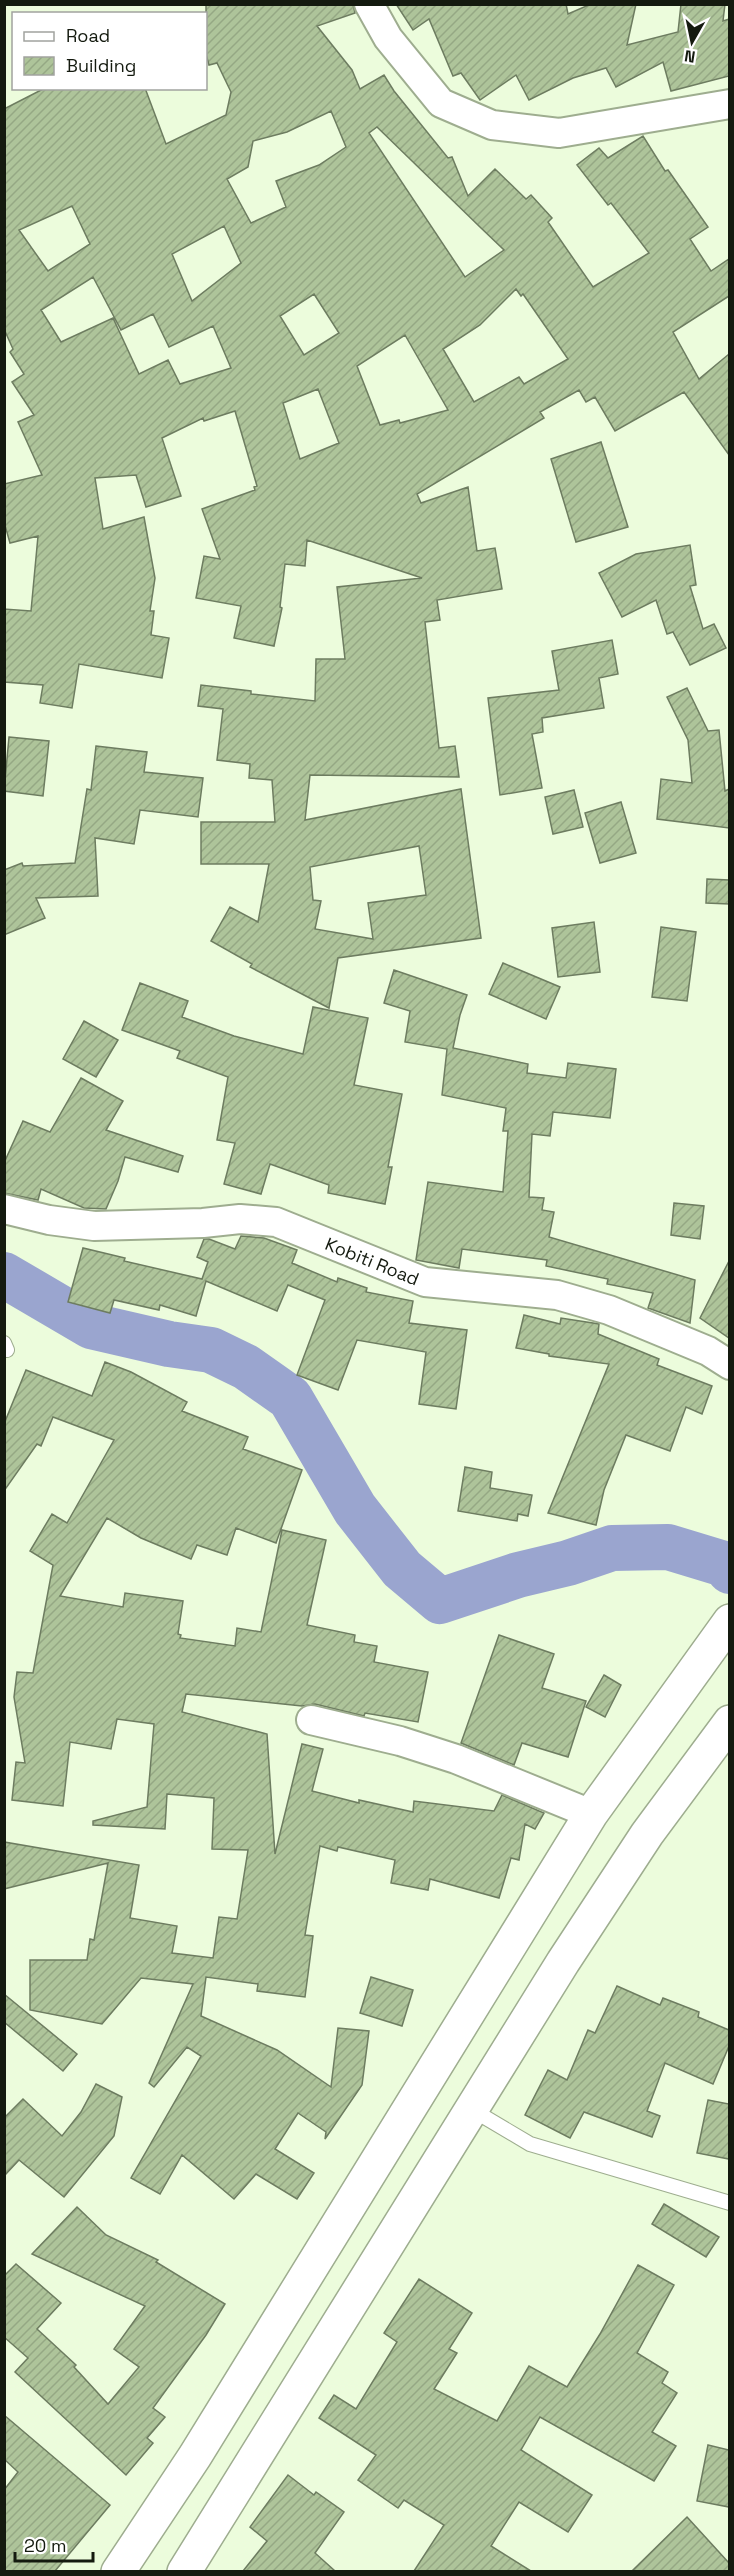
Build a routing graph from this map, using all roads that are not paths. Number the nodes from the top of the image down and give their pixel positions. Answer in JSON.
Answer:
{"nodes":[{"id":1,"x":369,"y":4,"type":"edge"},
{"id":2,"x":729,"y":104,"type":"edge"},
{"id":3,"x":4,"y":1209,"type":"edge"},
{"id":4,"x":729,"y":1365,"type":"edge"},
{"id":5,"x":729,"y":1621,"type":"edge"},
{"id":6,"x":311,"y":1720,"type":"dead end"},
{"id":7,"x":729,"y":1722,"type":"edge"},
{"id":8,"x":591,"y":1814,"type":"junction"},
{"id":9,"x":470,"y":2109,"type":"junction"},
{"id":10,"x":729,"y":2204,"type":"edge"},
{"id":11,"x":118,"y":2571,"type":"edge"},
{"id":12,"x":184,"y":2571,"type":"edge"}],
"edges":[{"from":1,"to":2,"type":"street"},
{"from":3,"to":4,"type":"street","name":"Kobiti Road"},
{"from":5,"to":8,"type":"main road"},
{"from":6,"to":8,"type":"street"},
{"from":7,"to":9,"type":"main road"},
{"from":8,"to":11,"type":"main road"},
{"from":9,"to":10,"type":"lane"},
{"from":9,"to":12,"type":"main road"}]}
